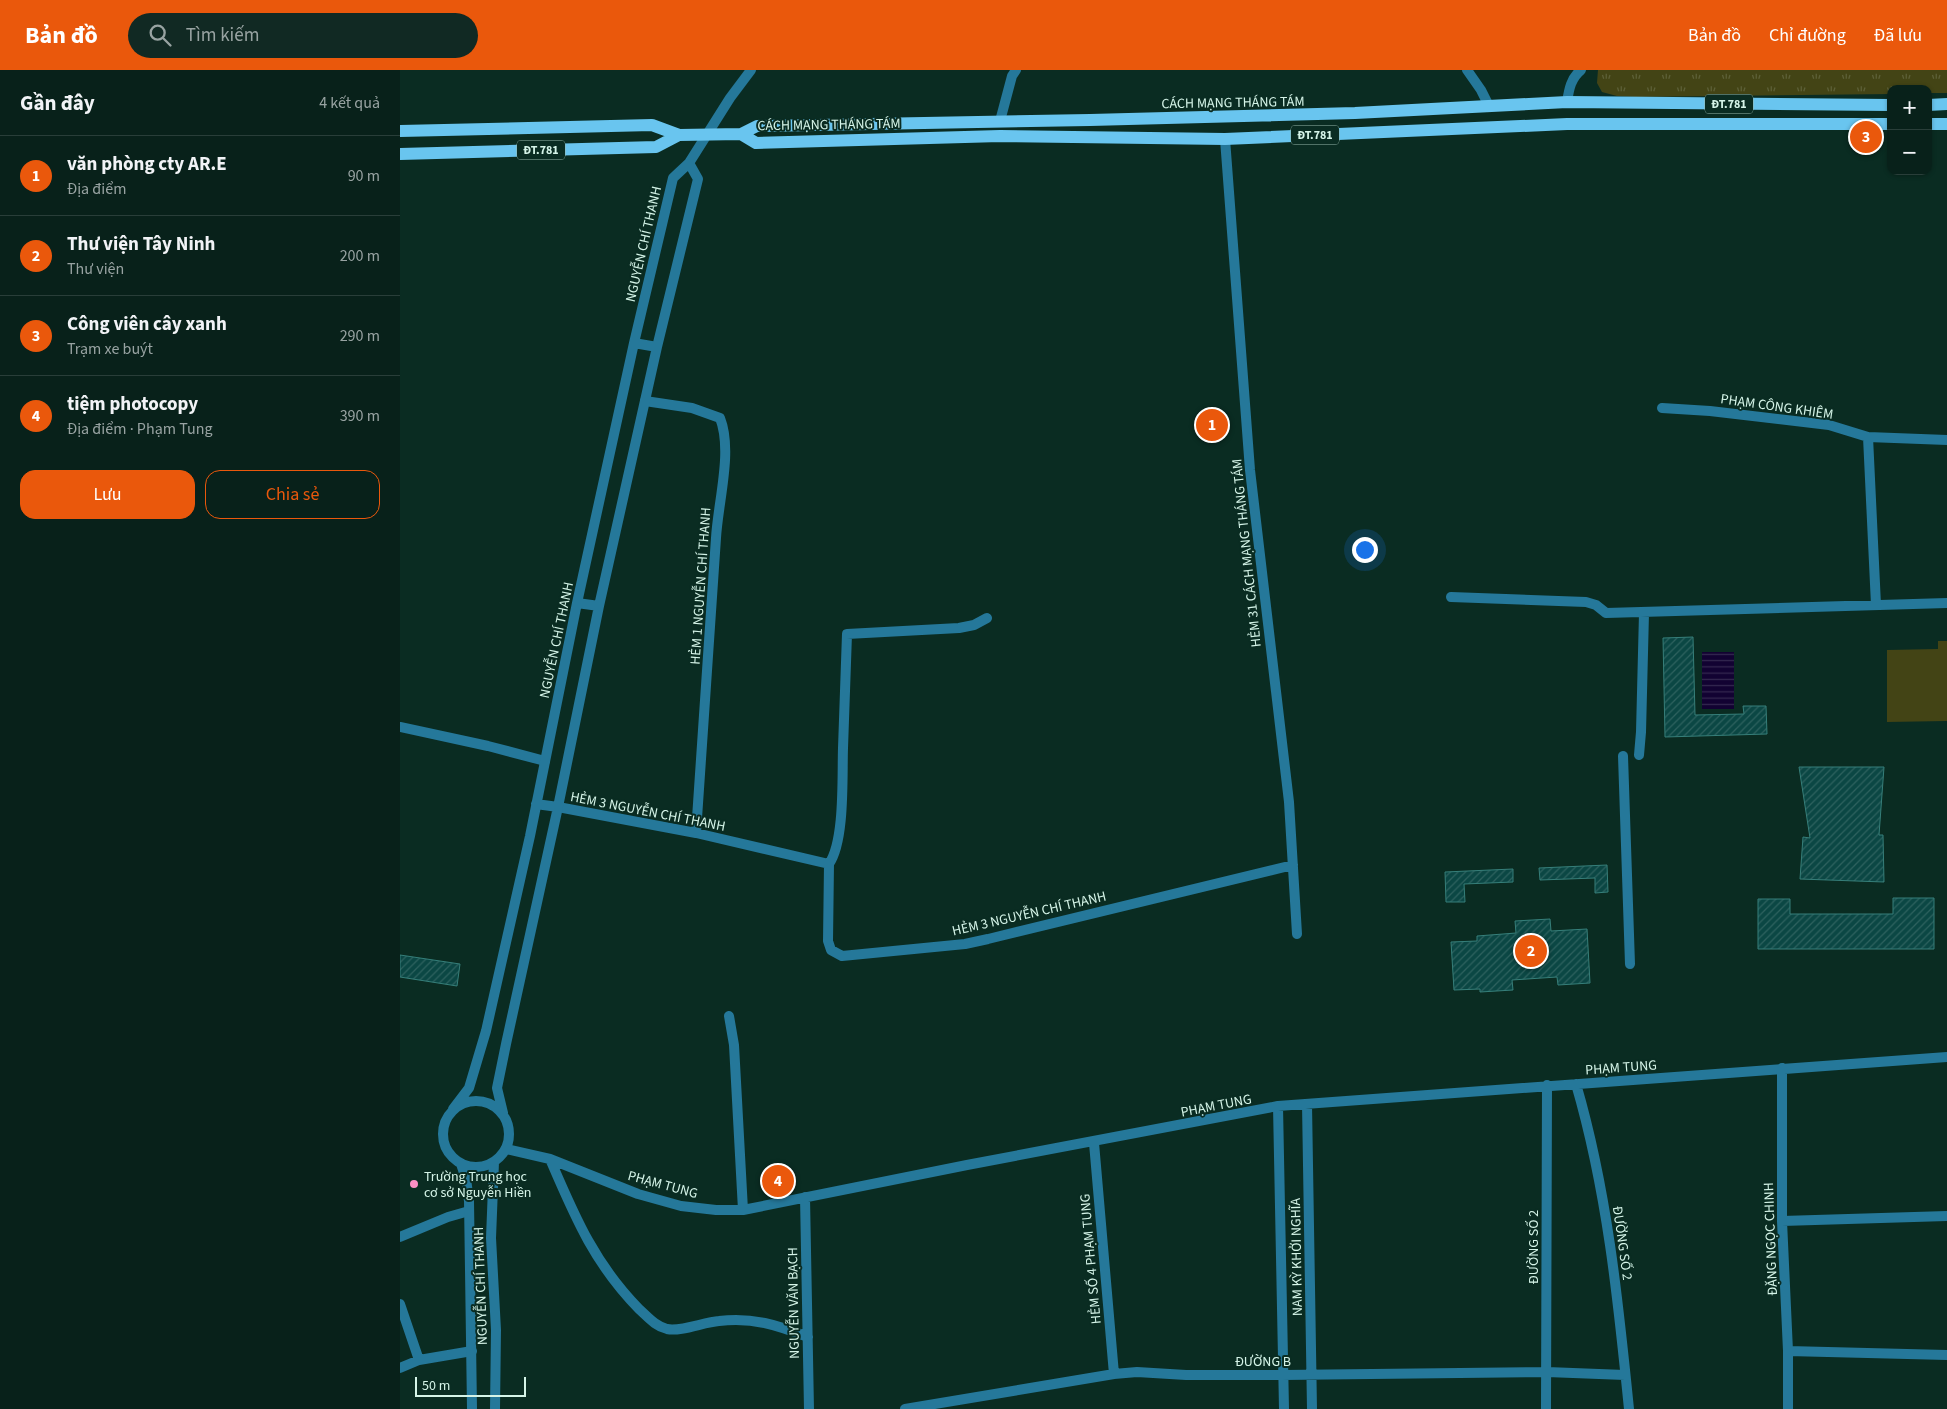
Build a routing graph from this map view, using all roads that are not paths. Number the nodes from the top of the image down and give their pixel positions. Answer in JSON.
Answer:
{"nodes":[{"id":1,"x":751,"y":70,"type":"edge"},
{"id":2,"x":1016,"y":70,"type":"edge"},
{"id":3,"x":1467,"y":70,"type":"edge"},
{"id":4,"x":1581,"y":70,"type":"edge"},
{"id":5,"x":1567,"y":102,"type":"junction"},
{"id":6,"x":1947,"y":104,"type":"edge"},
{"id":7,"x":1887,"y":105,"type":"edge"},
{"id":8,"x":1932,"y":105,"type":"edge"},
{"id":9,"x":1489,"y":106,"type":"junction"},
{"id":10,"x":1298,"y":115,"type":"junction"},
{"id":11,"x":1000,"y":121,"type":"junction"},
{"id":12,"x":1567,"y":124,"type":"junction"},
{"id":13,"x":1887,"y":124,"type":"edge"},
{"id":14,"x":1932,"y":124,"type":"edge"},
{"id":15,"x":1947,"y":124,"type":"edge"},
{"id":16,"x":1491,"y":127,"type":"junction"},
{"id":17,"x":400,"y":131,"type":"edge"},
{"id":18,"x":706,"y":134,"type":"junction"},
{"id":19,"x":741,"y":134,"type":"junction"},
{"id":20,"x":679,"y":135,"type":"junction"},
{"id":21,"x":1000,"y":136,"type":"junction"},
{"id":22,"x":1299,"y":136,"type":"junction"},
{"id":23,"x":1225,"y":139,"type":"junction"},
{"id":24,"x":400,"y":154,"type":"edge"},
{"id":25,"x":689,"y":163,"type":"junction"},
{"id":26,"x":634,"y":343,"type":"junction"},
{"id":27,"x":657,"y":347,"type":"junction"},
{"id":28,"x":645,"y":401,"type":"junction"},
{"id":29,"x":1662,"y":408,"type":"dead end"},
{"id":30,"x":1868,"y":437,"type":"junction"},
{"id":31,"x":1947,"y":440,"type":"edge"},
{"id":32,"x":1451,"y":597,"type":"dead end"},
{"id":33,"x":1947,"y":603,"type":"edge"},
{"id":34,"x":577,"y":604,"type":"junction"},
{"id":35,"x":1876,"y":604,"type":"junction"},
{"id":36,"x":599,"y":606,"type":"junction"},
{"id":37,"x":1644,"y":613,"type":"junction"},
{"id":38,"x":987,"y":618,"type":"dead end"},
{"id":39,"x":400,"y":727,"type":"edge"},
{"id":40,"x":1639,"y":755,"type":"dead end"},
{"id":41,"x":1623,"y":756,"type":"dead end"},
{"id":42,"x":545,"y":761,"type":"junction"},
{"id":43,"x":536,"y":804,"type":"junction"},
{"id":44,"x":558,"y":807,"type":"junction"},
{"id":45,"x":696,"y":833,"type":"junction"},
{"id":46,"x":829,"y":864,"type":"junction"},
{"id":47,"x":1294,"y":865,"type":"junction"},
{"id":48,"x":1298,"y":934,"type":"dead end"},
{"id":49,"x":1630,"y":964,"type":"dead end"},
{"id":50,"x":729,"y":1016,"type":"dead end"},
{"id":51,"x":1947,"y":1057,"type":"edge"},
{"id":52,"x":1782,"y":1068,"type":"junction"},
{"id":53,"x":1576,"y":1084,"type":"junction"},
{"id":54,"x":1547,"y":1085,"type":"junction"},
{"id":55,"x":1307,"y":1104,"type":"junction"},
{"id":56,"x":1278,"y":1106,"type":"junction"},
{"id":57,"x":453,"y":1109,"type":"junction"},
{"id":58,"x":503,"y":1113,"type":"junction"},
{"id":59,"x":1094,"y":1142,"type":"junction"},
{"id":60,"x":506,"y":1148,"type":"junction"},
{"id":61,"x":550,"y":1159,"type":"junction"},
{"id":62,"x":494,"y":1162,"type":"junction"},
{"id":63,"x":461,"y":1164,"type":"junction"},
{"id":64,"x":805,"y":1198,"type":"junction"},
{"id":65,"x":743,"y":1210,"type":"junction"},
{"id":66,"x":470,"y":1211,"type":"junction"},
{"id":67,"x":1947,"y":1216,"type":"edge"},
{"id":68,"x":1782,"y":1221,"type":"junction"},
{"id":69,"x":400,"y":1237,"type":"edge"},
{"id":70,"x":400,"y":1304,"type":"edge"},
{"id":71,"x":808,"y":1338,"type":"junction"},
{"id":72,"x":472,"y":1351,"type":"junction"},
{"id":73,"x":1788,"y":1351,"type":"junction"},
{"id":74,"x":1947,"y":1355,"type":"edge"},
{"id":75,"x":419,"y":1360,"type":"junction"},
{"id":76,"x":400,"y":1368,"type":"edge"},
{"id":77,"x":1547,"y":1372,"type":"junction"},
{"id":78,"x":1114,"y":1374,"type":"junction"},
{"id":79,"x":1311,"y":1374,"type":"junction"},
{"id":80,"x":1283,"y":1375,"type":"junction"},
{"id":81,"x":1625,"y":1375,"type":"junction"},
{"id":82,"x":472,"y":1409,"type":"edge"},
{"id":83,"x":495,"y":1409,"type":"edge"},
{"id":84,"x":809,"y":1409,"type":"edge"},
{"id":85,"x":905,"y":1409,"type":"edge"},
{"id":86,"x":1284,"y":1409,"type":"edge"},
{"id":87,"x":1312,"y":1409,"type":"edge"},
{"id":88,"x":1546,"y":1409,"type":"edge"},
{"id":89,"x":1629,"y":1409,"type":"edge"},
{"id":90,"x":1788,"y":1409,"type":"edge"}],
"edges":[{"from":1,"to":18,"type":"street","name":"NGUYỄN CHÍ THANH"},
{"from":2,"to":11,"type":"street"},
{"from":3,"to":9,"type":"street"},
{"from":4,"to":5,"type":"street"},
{"from":5,"to":7,"type":"main road","name":"CÁCH MẠNG THÁNG TÁM","number":"ĐT.781"},
{"from":5,"to":9,"type":"main road","name":"CÁCH MẠNG THÁNG TÁM","number":"ĐT.781"},
{"from":5,"to":12,"type":"main road"},
{"from":6,"to":8,"type":"main road"},
{"from":9,"to":10,"type":"main road","name":"CÁCH MẠNG THÁNG TÁM","number":"ĐT.781"},
{"from":9,"to":16,"type":"main road"},
{"from":10,"to":11,"type":"main road","name":"CÁCH MẠNG THÁNG TÁM","number":"ĐT.781"},
{"from":10,"to":22,"type":"main road"},
{"from":11,"to":19,"type":"main road","name":"CÁCH MẠNG THÁNG TÁM","number":"ĐT.781"},
{"from":11,"to":21,"type":"main road"},
{"from":12,"to":13,"type":"main road","name":"CÁCH MẠNG THÁNG TÁM","number":"ĐT.781"},
{"from":12,"to":16,"type":"main road","name":"CÁCH MẠNG THÁNG TÁM","number":"ĐT.781"},
{"from":14,"to":15,"type":"main road"},
{"from":16,"to":22,"type":"main road","name":"CÁCH MẠNG THÁNG TÁM","number":"ĐT.781"},
{"from":17,"to":20,"type":"main road","number":"ĐT.781"},
{"from":18,"to":19,"type":"main road"},
{"from":18,"to":20,"type":"main road"},
{"from":18,"to":25,"type":"street","name":"NGUYỄN CHÍ THANH"},
{"from":19,"to":21,"type":"main road","name":"CÁCH MẠNG THÁNG TÁM","number":"ĐT.781"},
{"from":20,"to":24,"type":"main road","number":"ĐT.781"},
{"from":21,"to":23,"type":"main road","name":"CÁCH MẠNG THÁNG TÁM","number":"ĐT.781"},
{"from":22,"to":23,"type":"main road","name":"CÁCH MẠNG THÁNG TÁM","number":"ĐT.781"},
{"from":23,"to":47,"type":"street","name":"HẺM 31 CÁCH MẠNG THÁNG TÁM"},
{"from":25,"to":26,"type":"street","name":"NGUYỄN CHÍ THANH"},
{"from":25,"to":27,"type":"street"},
{"from":26,"to":27,"type":"street"},
{"from":26,"to":34,"type":"street","name":"NGUYỄN CHÍ THANH"},
{"from":27,"to":28,"type":"street"},
{"from":28,"to":36,"type":"street"},
{"from":28,"to":45,"type":"street","name":"HẺM 1 NGUYỄN CHÍ THANH"},
{"from":29,"to":30,"type":"street","name":"PHẠM CÔNG KHIÊM"},
{"from":30,"to":31,"type":"street","name":"PHẠM CÔNG KHIÊM"},
{"from":30,"to":35,"type":"street"},
{"from":32,"to":37,"type":"street"},
{"from":33,"to":35,"type":"street"},
{"from":34,"to":36,"type":"street"},
{"from":34,"to":42,"type":"street","name":"NGUYỄN CHÍ THANH"},
{"from":35,"to":37,"type":"street"},
{"from":36,"to":44,"type":"street"},
{"from":37,"to":40,"type":"street"},
{"from":38,"to":46,"type":"street"},
{"from":39,"to":42,"type":"street"},
{"from":41,"to":49,"type":"street"},
{"from":42,"to":43,"type":"street","name":"NGUYỄN CHÍ THANH"},
{"from":43,"to":44,"type":"street","name":"HẺM 3 NGUYỄN CHÍ THANH"},
{"from":43,"to":57,"type":"street","name":"NGUYỄN CHÍ THANH"},
{"from":44,"to":45,"type":"street","name":"HẺM 3 NGUYỄN CHÍ THANH"},
{"from":44,"to":58,"type":"street"},
{"from":45,"to":46,"type":"street","name":"HẺM 3 NGUYỄN CHÍ THANH"},
{"from":46,"to":47,"type":"street","name":"HẺM 3 NGUYỄN CHÍ THANH"},
{"from":47,"to":48,"type":"street","name":"HẺM 31 CÁCH MẠNG THÁNG TÁM"},
{"from":50,"to":65,"type":"street"},
{"from":51,"to":52,"type":"street","name":"PHẠM TUNG"},
{"from":52,"to":53,"type":"street","name":"PHẠM TUNG"},
{"from":52,"to":68,"type":"street","name":"ĐẶNG NGỌC CHINH"},
{"from":53,"to":54,"type":"street","name":"PHẠM TUNG"},
{"from":53,"to":81,"type":"street","name":"ĐƯỜNG SỐ 2"},
{"from":54,"to":55,"type":"street","name":"PHẠM TUNG"},
{"from":54,"to":77,"type":"street","name":"ĐƯỜNG SỐ 2"},
{"from":55,"to":56,"type":"street","name":"PHẠM TUNG"},
{"from":55,"to":79,"type":"street","name":"NAM KỲ KHỞI NGHĨA"},
{"from":56,"to":59,"type":"street","name":"PHẠM TUNG"},
{"from":56,"to":80,"type":"street","name":"NAM KỲ KHỞI NGHĨA"},
{"from":57,"to":58,"type":"street"},
{"from":57,"to":63,"type":"street"},
{"from":58,"to":60,"type":"street"},
{"from":59,"to":64,"type":"street","name":"PHẠM TUNG"},
{"from":59,"to":78,"type":"street","name":"HẺM SỐ 4 PHẠM TUNG"},
{"from":60,"to":61,"type":"street","name":"PHẠM TUNG"},
{"from":60,"to":62,"type":"street"},
{"from":61,"to":65,"type":"street","name":"PHẠM TUNG"},
{"from":61,"to":71,"type":"street"},
{"from":62,"to":63,"type":"street"},
{"from":62,"to":83,"type":"street","name":"NGUYỄN CHÍ THANH"},
{"from":63,"to":66,"type":"street","name":"NGUYỄN CHÍ THANH"},
{"from":64,"to":65,"type":"street","name":"PHẠM TUNG"},
{"from":64,"to":71,"type":"street","name":"NGUYỄN VĂN BẠCH"},
{"from":66,"to":69,"type":"street"},
{"from":66,"to":72,"type":"street","name":"NGUYỄN CHÍ THANH"},
{"from":67,"to":68,"type":"street"},
{"from":68,"to":73,"type":"street","name":"ĐẶNG NGỌC CHINH"},
{"from":70,"to":75,"type":"street"},
{"from":71,"to":84,"type":"street","name":"NGUYỄN VĂN BẠCH"},
{"from":72,"to":75,"type":"street"},
{"from":72,"to":82,"type":"street","name":"NGUYỄN CHÍ THANH"},
{"from":73,"to":74,"type":"street"},
{"from":73,"to":90,"type":"street","name":"ĐẶNG NGỌC CHINH"},
{"from":75,"to":76,"type":"street"},
{"from":77,"to":79,"type":"street","name":"ĐƯỜNG B"},
{"from":77,"to":81,"type":"street","name":"ĐƯỜNG B"},
{"from":77,"to":88,"type":"street","name":"ĐƯỜNG SỐ 2"},
{"from":78,"to":80,"type":"street","name":"ĐƯỜNG B"},
{"from":78,"to":85,"type":"street","name":"ĐƯỜNG B"},
{"from":79,"to":80,"type":"street","name":"ĐƯỜNG B"},
{"from":79,"to":87,"type":"street","name":"NAM KỲ KHỞI NGHĨA"},
{"from":80,"to":86,"type":"street","name":"NAM KỲ KHỞI NGHĨA"},
{"from":81,"to":89,"type":"street","name":"ĐƯỜNG SỐ 2"}]}
